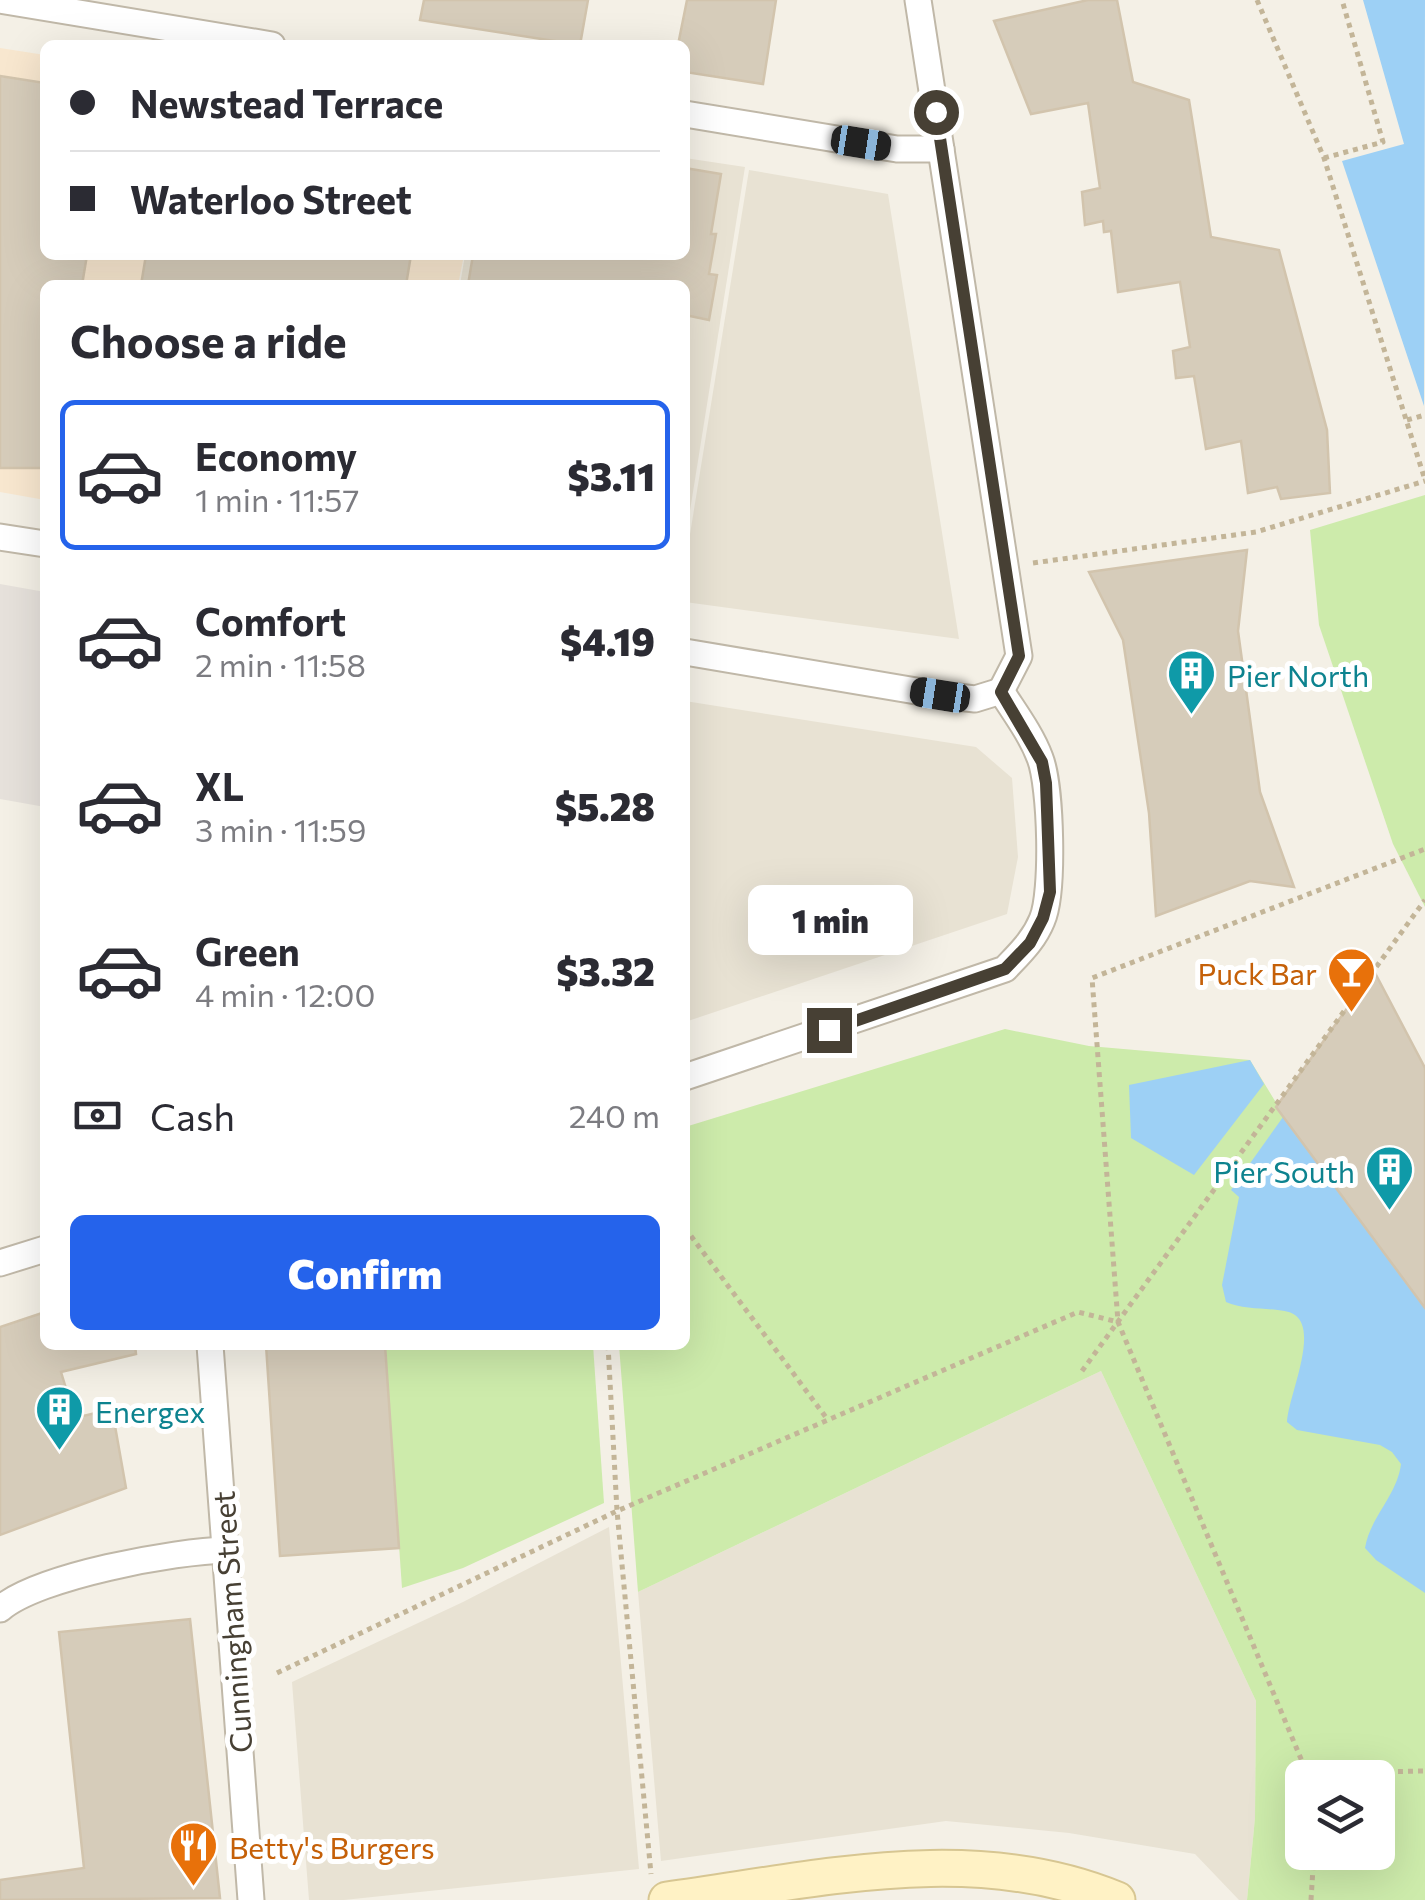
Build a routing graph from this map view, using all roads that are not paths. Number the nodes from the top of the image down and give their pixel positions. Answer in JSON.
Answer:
{"nodes":[{"id":1,"x":0,"y":0,"type":"edge"},
{"id":2,"x":918,"y":0,"type":"edge"},
{"id":3,"x":242,"y":40,"type":"edge"},
{"id":4,"x":690,"y":115,"type":"edge"},
{"id":5,"x":941,"y":149,"type":"junction"},
{"id":6,"x":0,"y":537,"type":"edge"},
{"id":7,"x":40,"y":543,"type":"edge"},
{"id":8,"x":690,"y":653,"type":"edge"},
{"id":9,"x":1001,"y":692,"type":"junction"},
{"id":10,"x":690,"y":1075,"type":"edge"},
{"id":11,"x":40,"y":1251,"type":"edge"},
{"id":12,"x":0,"y":1263,"type":"edge"},
{"id":13,"x":210,"y":1350,"type":"edge"},
{"id":14,"x":227,"y":1550,"type":"junction"},
{"id":15,"x":0,"y":1609,"type":"edge"},
{"id":16,"x":659,"y":1888,"type":"edge"},
{"id":17,"x":251,"y":1900,"type":"edge"},
{"id":18,"x":816,"y":1900,"type":"edge"},
{"id":19,"x":1050,"y":1900,"type":"edge"},
{"id":20,"x":1117,"y":1900,"type":"edge"}],
"edges":[{"from":1,"to":3,"type":"street"},
{"from":2,"to":5,"type":"street"},
{"from":4,"to":5,"type":"street"},
{"from":5,"to":9,"type":"street"},
{"from":6,"to":7,"type":"street"},
{"from":8,"to":9,"type":"street"},
{"from":9,"to":10,"type":"street"},
{"from":11,"to":12,"type":"street"},
{"from":13,"to":14,"type":"street","name":"Cunningham Street"},
{"from":14,"to":15,"type":"street"},
{"from":14,"to":17,"type":"street","name":"Cunningham Street"},
{"from":16,"to":20,"type":"street"},
{"from":18,"to":19,"type":"street"}]}
